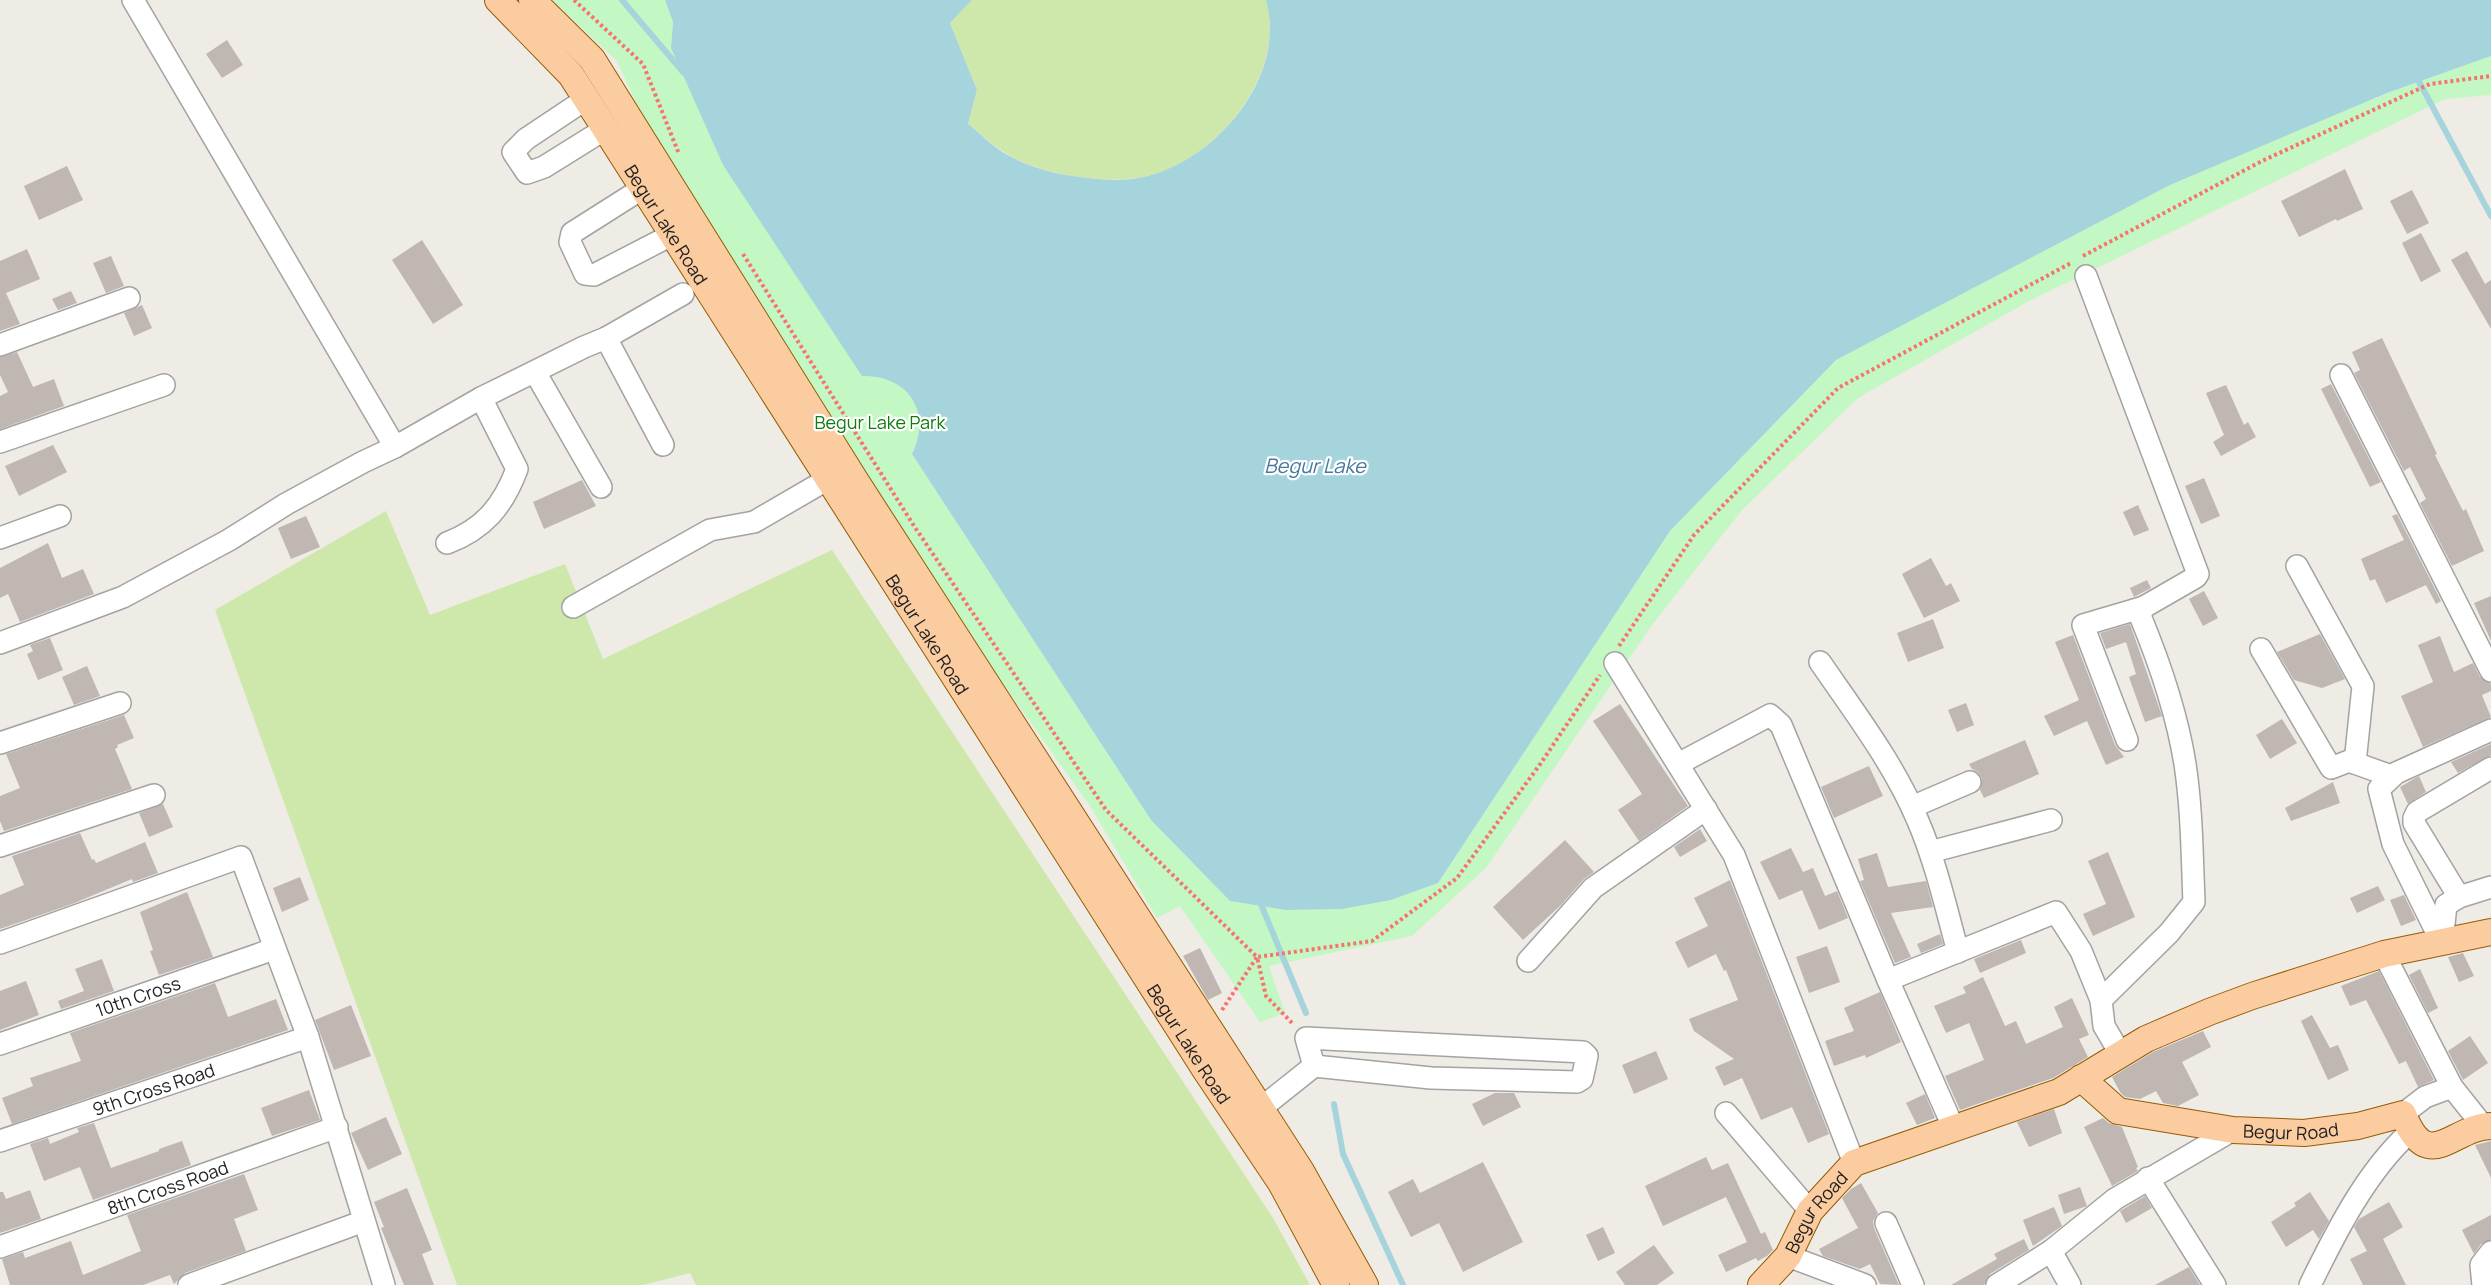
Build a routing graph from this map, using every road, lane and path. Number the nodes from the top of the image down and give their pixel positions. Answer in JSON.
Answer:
{"nodes":[{"id":1,"x":133,"y":0,"type":"edge"},
{"id":2,"x":498,"y":0,"type":"edge"},
{"id":3,"x":532,"y":0,"type":"edge"},
{"id":4,"x":574,"y":0,"type":"edge"},
{"id":5,"x":2491,"y":75,"type":"edge"},
{"id":6,"x":586,"y":99,"type":"junction"},
{"id":7,"x":606,"y":129,"type":"junction"},
{"id":8,"x":683,"y":163,"type":"dead end"},
{"id":9,"x":643,"y":188,"type":"junction"},
{"id":10,"x":683,"y":229,"type":"junction"},
{"id":11,"x":740,"y":250,"type":"dead end"},
{"id":12,"x":2086,"y":276,"type":"dead end"},
{"id":13,"x":683,"y":294,"type":"dead end"},
{"id":14,"x":129,"y":298,"type":"dead end"},
{"id":15,"x":606,"y":338,"type":"junction"},
{"id":16,"x":0,"y":345,"type":"edge"},
{"id":17,"x":535,"y":372,"type":"junction"},
{"id":18,"x":2341,"y":375,"type":"dead end"},
{"id":19,"x":164,"y":385,"type":"dead end"},
{"id":20,"x":482,"y":398,"type":"junction"},
{"id":21,"x":0,"y":442,"type":"edge"},
{"id":22,"x":663,"y":445,"type":"dead end"},
{"id":23,"x":394,"y":447,"type":"junction"},
{"id":24,"x":828,"y":479,"type":"junction"},
{"id":25,"x":601,"y":486,"type":"dead end"},
{"id":26,"x":60,"y":516,"type":"dead end"},
{"id":27,"x":0,"y":538,"type":"edge"},
{"id":28,"x":447,"y":543,"type":"dead end"},
{"id":29,"x":2297,"y":566,"type":"dead end"},
{"id":30,"x":573,"y":607,"type":"dead end"},
{"id":31,"x":2144,"y":607,"type":"junction"},
{"id":32,"x":0,"y":643,"type":"edge"},
{"id":33,"x":2261,"y":649,"type":"dead end"},
{"id":34,"x":1820,"y":662,"type":"dead end"},
{"id":35,"x":1610,"y":664,"type":"junction"},
{"id":36,"x":2491,"y":670,"type":"edge"},
{"id":37,"x":120,"y":703,"type":"dead end"},
{"id":38,"x":2491,"y":730,"type":"edge"},
{"id":39,"x":2127,"y":740,"type":"dead end"},
{"id":40,"x":0,"y":743,"type":"edge"},
{"id":41,"x":2355,"y":763,"type":"junction"},
{"id":42,"x":1678,"y":764,"type":"junction"},
{"id":43,"x":1025,"y":765,"type":"junction"},
{"id":44,"x":2491,"y":768,"type":"edge"},
{"id":45,"x":2391,"y":776,"type":"junction"},
{"id":46,"x":1970,"y":782,"type":"dead end"},
{"id":47,"x":154,"y":795,"type":"dead end"},
{"id":48,"x":1912,"y":807,"type":"junction"},
{"id":49,"x":1706,"y":809,"type":"junction"},
{"id":50,"x":2051,"y":820,"type":"dead end"},
{"id":51,"x":0,"y":846,"type":"edge"},
{"id":52,"x":1930,"y":852,"type":"junction"},
{"id":53,"x":2491,"y":887,"type":"edge"},
{"id":54,"x":2459,"y":897,"type":"junction"},
{"id":55,"x":2491,"y":932,"type":"edge"},
{"id":56,"x":0,"y":943,"type":"edge"},
{"id":57,"x":2442,"y":943,"type":"junction"},
{"id":58,"x":274,"y":949,"type":"junction"},
{"id":59,"x":1958,"y":952,"type":"junction"},
{"id":60,"x":2385,"y":954,"type":"junction"},
{"id":61,"x":1257,"y":957,"type":"junction"},
{"id":62,"x":1528,"y":961,"type":"dead end"},
{"id":63,"x":1888,"y":980,"type":"junction"},
{"id":64,"x":2101,"y":1000,"type":"junction"},
{"id":65,"x":1209,"y":1031,"type":"junction"},
{"id":66,"x":308,"y":1037,"type":"junction"},
{"id":67,"x":1306,"y":1038,"type":"junction"},
{"id":68,"x":0,"y":1044,"type":"edge"},
{"id":69,"x":2121,"y":1055,"type":"junction"},
{"id":70,"x":1217,"y":1065,"type":"junction"},
{"id":71,"x":1314,"y":1066,"type":"junction"},
{"id":72,"x":2081,"y":1078,"type":"junction"},
{"id":73,"x":2452,"y":1087,"type":"junction"},
{"id":74,"x":1260,"y":1109,"type":"junction"},
{"id":75,"x":1726,"y":1113,"type":"dead end"},
{"id":76,"x":2406,"y":1123,"type":"junction"},
{"id":77,"x":2487,"y":1126,"type":"edge"},
{"id":78,"x":337,"y":1128,"type":"junction"},
{"id":79,"x":1954,"y":1129,"type":"junction"},
{"id":80,"x":2233,"y":1130,"type":"junction"},
{"id":81,"x":0,"y":1142,"type":"edge"},
{"id":82,"x":1854,"y":1163,"type":"junction"},
{"id":83,"x":2148,"y":1178,"type":"junction"},
{"id":84,"x":1810,"y":1211,"type":"junction"},
{"id":85,"x":364,"y":1221,"type":"junction"},
{"id":86,"x":1886,"y":1224,"type":"dead end"},
{"id":87,"x":0,"y":1247,"type":"edge"},
{"id":88,"x":2051,"y":1251,"type":"junction"},
{"id":89,"x":2491,"y":1252,"type":"edge"},
{"id":90,"x":1788,"y":1256,"type":"junction"},
{"id":91,"x":189,"y":1285,"type":"edge"},
{"id":92,"x":384,"y":1285,"type":"edge"},
{"id":93,"x":1335,"y":1285,"type":"edge"},
{"id":94,"x":1365,"y":1285,"type":"edge"},
{"id":95,"x":1761,"y":1285,"type":"edge"},
{"id":96,"x":1865,"y":1285,"type":"edge"},
{"id":97,"x":1913,"y":1285,"type":"edge"},
{"id":98,"x":1997,"y":1285,"type":"edge"},
{"id":99,"x":2070,"y":1285,"type":"edge"},
{"id":100,"x":2214,"y":1285,"type":"edge"},
{"id":101,"x":2310,"y":1285,"type":"edge"},
{"id":102,"x":2483,"y":1285,"type":"edge"}],
"edges":[{"from":1,"to":23,"type":"street"},
{"from":2,"to":6,"type":"main road","name":"Begur Lake Road"},
{"from":3,"to":10,"type":"main road","name":"Begur Lake Road"},
{"from":4,"to":8,"type":"path"},
{"from":5,"to":35,"type":"path"},
{"from":6,"to":7,"type":"main road","name":"Begur Lake Road"},
{"from":6,"to":7,"type":"street"},
{"from":7,"to":9,"type":"main road","name":"Begur Lake Road"},
{"from":9,"to":10,"type":"main road","name":"Begur Lake Road"},
{"from":9,"to":10,"type":"street"},
{"from":10,"to":24,"type":"main road","name":"Begur Lake Road"},
{"from":10,"to":43,"type":"main road","name":"Begur Lake Road"},
{"from":11,"to":61,"type":"path"},
{"from":12,"to":31,"type":"street"},
{"from":13,"to":15,"type":"street"},
{"from":14,"to":16,"type":"street"},
{"from":15,"to":17,"type":"street"},
{"from":15,"to":22,"type":"street"},
{"from":17,"to":20,"type":"street"},
{"from":17,"to":25,"type":"street"},
{"from":18,"to":36,"type":"street"},
{"from":19,"to":21,"type":"street"},
{"from":20,"to":23,"type":"street"},
{"from":20,"to":28,"type":"street"},
{"from":23,"to":32,"type":"street"},
{"from":24,"to":30,"type":"street"},
{"from":24,"to":43,"type":"main road","name":"Begur Lake Road"},
{"from":26,"to":27,"type":"street"},
{"from":29,"to":41,"type":"street"},
{"from":31,"to":39,"type":"street"},
{"from":31,"to":64,"type":"street"},
{"from":33,"to":41,"type":"street"},
{"from":34,"to":48,"type":"street"},
{"from":35,"to":42,"type":"street"},
{"from":35,"to":61,"type":"path"},
{"from":37,"to":40,"type":"street"},
{"from":38,"to":45,"type":"street"},
{"from":41,"to":45,"type":"street"},
{"from":42,"to":49,"type":"street"},
{"from":42,"to":63,"type":"street"},
{"from":43,"to":65,"type":"main road","name":"Begur Lake Road"},
{"from":43,"to":70,"type":"main road","name":"Begur Lake Road"},
{"from":44,"to":54,"type":"street"},
{"from":45,"to":57,"type":"street"},
{"from":46,"to":48,"type":"street"},
{"from":47,"to":51,"type":"street"},
{"from":48,"to":52,"type":"street"},
{"from":49,"to":62,"type":"street"},
{"from":49,"to":82,"type":"street"},
{"from":50,"to":52,"type":"street"},
{"from":52,"to":59,"type":"street"},
{"from":53,"to":54,"type":"street"},
{"from":54,"to":57,"type":"street"},
{"from":55,"to":57,"type":"main road","name":"Begur Road"},
{"from":56,"to":58,"type":"street"},
{"from":57,"to":60,"type":"main road","name":"Begur Road"},
{"from":58,"to":66,"type":"street"},
{"from":58,"to":68,"type":"street","name":"10th Cross"},
{"from":59,"to":63,"type":"street"},
{"from":59,"to":64,"type":"street"},
{"from":60,"to":69,"type":"main road","name":"Begur Road"},
{"from":60,"to":73,"type":"street"},
{"from":61,"to":65,"type":"path"},
{"from":61,"to":67,"type":"path"},
{"from":63,"to":79,"type":"street"},
{"from":64,"to":69,"type":"street"},
{"from":65,"to":70,"type":"main road","name":"Begur Lake Road"},
{"from":66,"to":78,"type":"street"},
{"from":66,"to":81,"type":"street","name":"9th Cross Road"},
{"from":67,"to":71,"type":"street"},
{"from":67,"to":71,"type":"street"},
{"from":69,"to":72,"type":"main road","name":"Begur Road"},
{"from":70,"to":74,"type":"main road","name":"Begur Lake Road"},
{"from":70,"to":93,"type":"main road","name":"Begur Lake Road"},
{"from":71,"to":74,"type":"street"},
{"from":72,"to":79,"type":"main road","name":"Begur Road"},
{"from":72,"to":80,"type":"main road","name":"Begur Road"},
{"from":73,"to":76,"type":"street"},
{"from":73,"to":77,"type":"street"},
{"from":74,"to":94,"type":"main road","name":"Begur Lake Road"},
{"from":75,"to":84,"type":"street"},
{"from":76,"to":77,"type":"main road"},
{"from":76,"to":80,"type":"main road","name":"Begur Road"},
{"from":76,"to":101,"type":"street"},
{"from":78,"to":85,"type":"street"},
{"from":78,"to":87,"type":"street","name":"8th Cross Road"},
{"from":79,"to":82,"type":"main road","name":"Begur Road"},
{"from":80,"to":83,"type":"street"},
{"from":82,"to":84,"type":"main road","name":"Begur Road"},
{"from":83,"to":88,"type":"street"},
{"from":83,"to":100,"type":"street"},
{"from":84,"to":90,"type":"main road","name":"Begur Road"},
{"from":85,"to":91,"type":"street"},
{"from":85,"to":92,"type":"street"},
{"from":86,"to":97,"type":"street"},
{"from":88,"to":98,"type":"street"},
{"from":88,"to":99,"type":"street"},
{"from":89,"to":102,"type":"street"},
{"from":90,"to":95,"type":"main road","name":"Begur Road"},
{"from":90,"to":96,"type":"street"}]}
